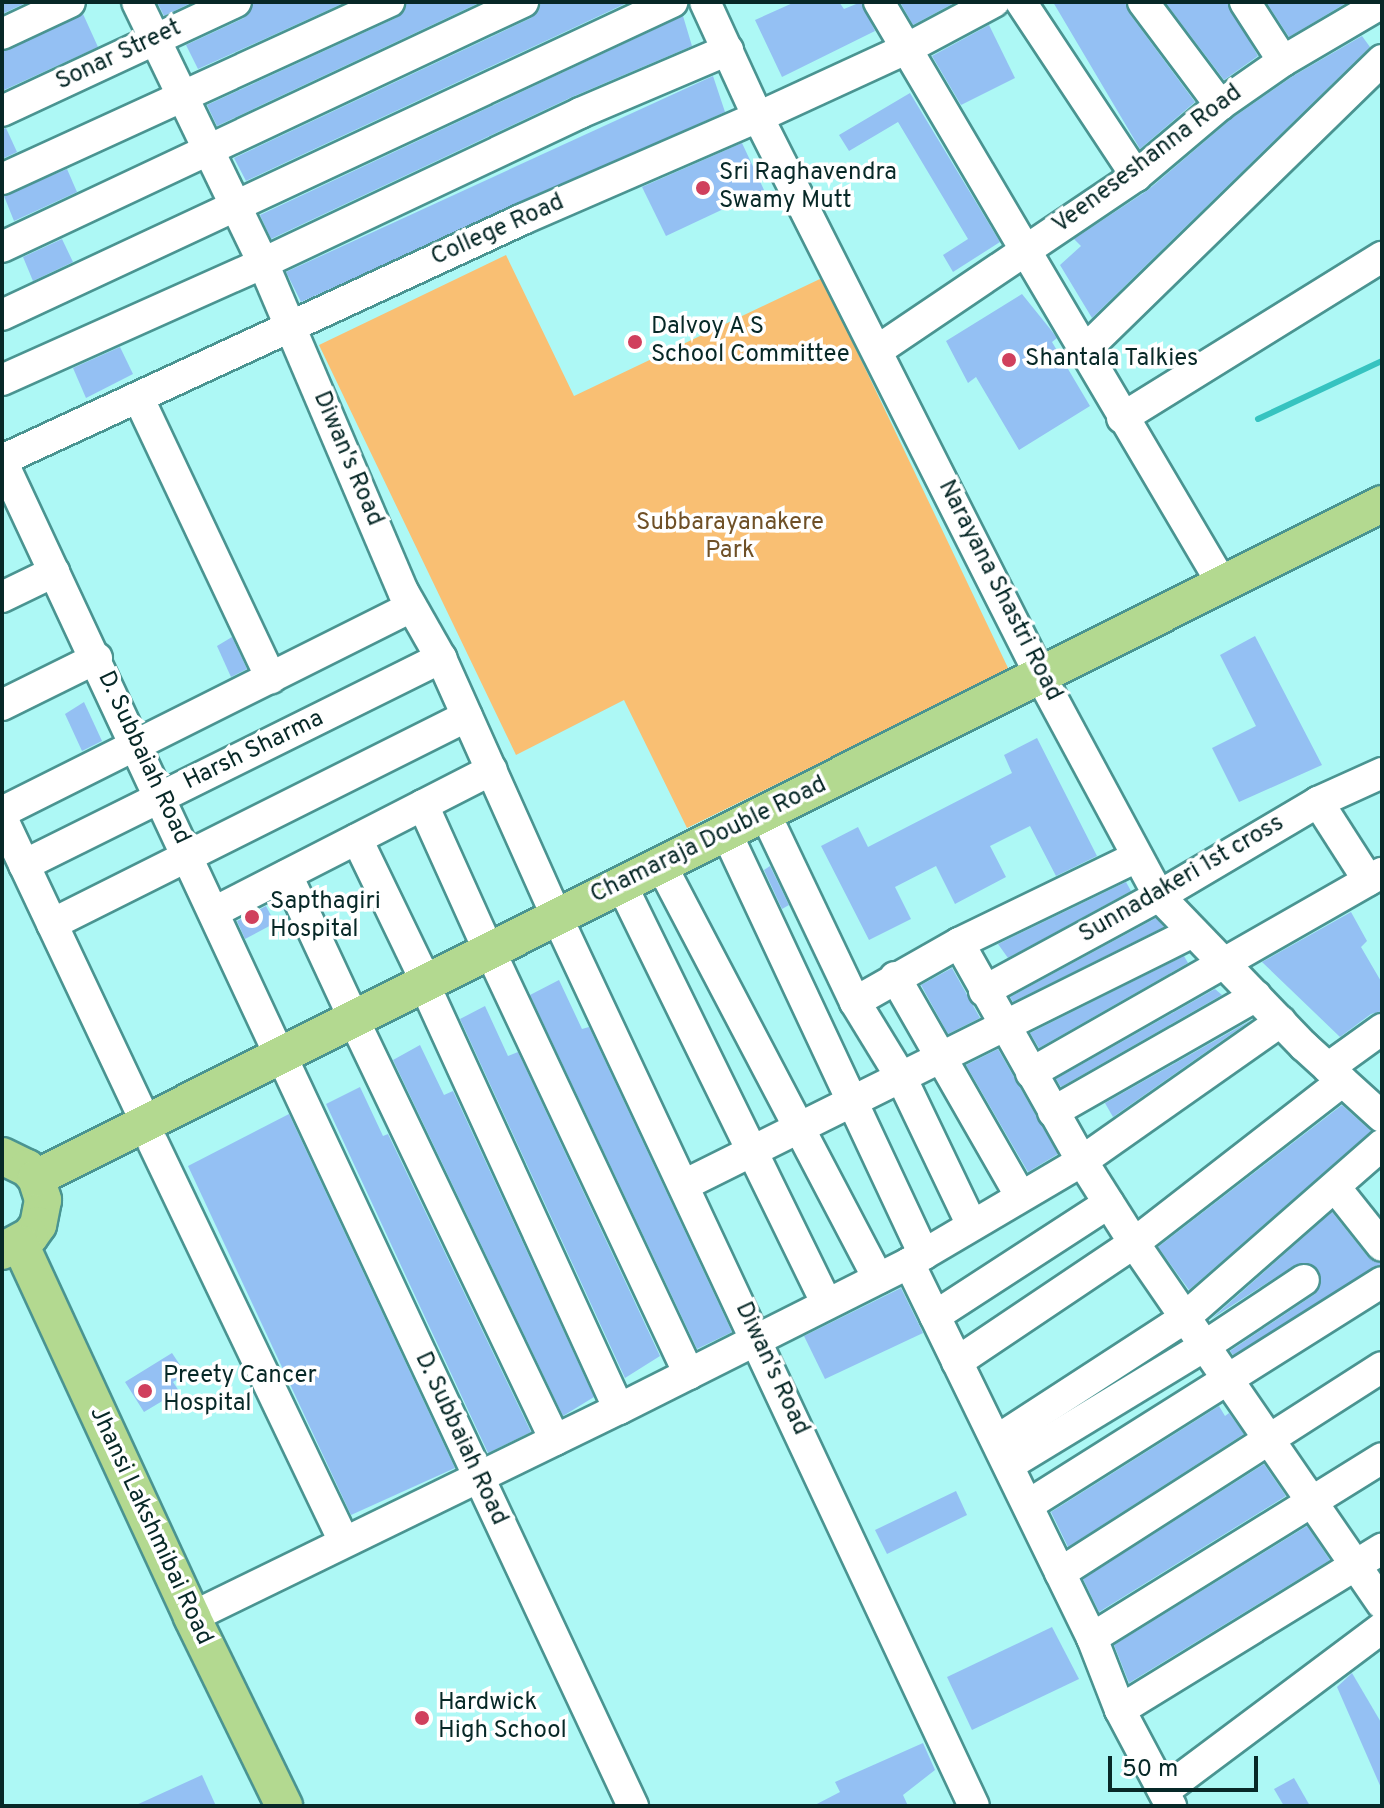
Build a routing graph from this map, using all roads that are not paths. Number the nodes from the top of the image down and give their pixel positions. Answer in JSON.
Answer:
{"nodes":[{"id":1,"x":70,"y":2,"type":"edge"},
{"id":2,"x":137,"y":2,"type":"edge"},
{"id":3,"x":236,"y":2,"type":"edge"},
{"id":4,"x":389,"y":2,"type":"edge"},
{"id":5,"x":523,"y":2,"type":"edge"},
{"id":6,"x":672,"y":2,"type":"edge"},
{"id":7,"x":705,"y":2,"type":"edge"},
{"id":8,"x":879,"y":2,"type":"edge"},
{"id":9,"x":994,"y":2,"type":"edge"},
{"id":10,"x":1021,"y":2,"type":"edge"},
{"id":11,"x":1143,"y":2,"type":"edge"},
{"id":12,"x":1245,"y":2,"type":"edge"},
{"id":13,"x":1366,"y":6,"type":"edge"},
{"id":14,"x":2,"y":34,"type":"edge"},
{"id":15,"x":155,"y":39,"type":"junction"},
{"id":16,"x":1382,"y":44,"type":"edge"},
{"id":17,"x":906,"y":49,"type":"junction"},
{"id":18,"x":728,"y":50,"type":"junction"},
{"id":19,"x":1382,"y":60,"type":"edge"},
{"id":20,"x":1283,"y":61,"type":"junction"},
{"id":21,"x":182,"y":95,"type":"junction"},
{"id":22,"x":1220,"y":105,"type":"junction"},
{"id":23,"x":2,"y":111,"type":"edge"},
{"id":24,"x":758,"y":117,"type":"junction"},
{"id":25,"x":209,"y":151,"type":"junction"},
{"id":26,"x":1136,"y":176,"type":"junction"},
{"id":27,"x":2,"y":179,"type":"edge"},
{"id":28,"x":232,"y":204,"type":"junction"},
{"id":29,"x":2,"y":247,"type":"edge"},
{"id":30,"x":1025,"y":250,"type":"junction"},
{"id":31,"x":1382,"y":257,"type":"edge"},
{"id":32,"x":263,"y":263,"type":"junction"},
{"id":33,"x":2,"y":315,"type":"edge"},
{"id":34,"x":290,"y":326,"type":"junction"},
{"id":35,"x":878,"y":350,"type":"junction"},
{"id":36,"x":1083,"y":352,"type":"junction"},
{"id":37,"x":2,"y":380,"type":"edge"},
{"id":38,"x":139,"y":399,"type":"junction"},
{"id":39,"x":1122,"y":418,"type":"junction"},
{"id":40,"x":2,"y":460,"type":"edge"},
{"id":41,"x":1382,"y":504,"type":"edge"},
{"id":42,"x":1382,"y":521,"type":"edge"},
{"id":43,"x":54,"y":572,"type":"junction"},
{"id":44,"x":1223,"y":585,"type":"junction"},
{"id":45,"x":2,"y":597,"type":"edge"},
{"id":46,"x":412,"y":607,"type":"junction"},
{"id":47,"x":97,"y":658,"type":"junction"},
{"id":48,"x":441,"y":658,"type":"junction"},
{"id":49,"x":271,"y":678,"type":"junction"},
{"id":50,"x":1044,"y":684,"type":"junction"},
{"id":51,"x":2,"y":705,"type":"edge"},
{"id":52,"x":467,"y":716,"type":"junction"},
{"id":53,"x":133,"y":746,"type":"junction"},
{"id":54,"x":492,"y":770,"type":"junction"},
{"id":55,"x":1382,"y":773,"type":"edge"},
{"id":56,"x":160,"y":798,"type":"junction"},
{"id":57,"x":1318,"y":802,"type":"junction"},
{"id":58,"x":423,"y":805,"type":"junction"},
{"id":59,"x":2,"y":812,"type":"edge"},
{"id":60,"x":2,"y":818,"type":"edge"},
{"id":61,"x":772,"y":828,"type":"junction"},
{"id":62,"x":357,"y":839,"type":"junction"},
{"id":63,"x":733,"y":847,"type":"junction"},
{"id":64,"x":188,"y":856,"type":"junction"},
{"id":65,"x":1137,"y":857,"type":"junction"},
{"id":66,"x":24,"y":865,"type":"junction"},
{"id":67,"x":287,"y":875,"type":"junction"},
{"id":68,"x":1375,"y":876,"type":"edge"},
{"id":69,"x":669,"y":880,"type":"junction"},
{"id":70,"x":1159,"y":896,"type":"junction"},
{"id":71,"x":629,"y":900,"type":"junction"},
{"id":72,"x":214,"y":912,"type":"junction"},
{"id":73,"x":52,"y":924,"type":"junction"},
{"id":74,"x":560,"y":925,"type":"junction"},
{"id":75,"x":1193,"y":932,"type":"junction"},
{"id":76,"x":959,"y":943,"type":"junction"},
{"id":77,"x":493,"y":959,"type":"junction"},
{"id":78,"x":1227,"y":962,"type":"junction"},
{"id":79,"x":895,"y":977,"type":"junction"},
{"id":80,"x":428,"y":991,"type":"junction"},
{"id":81,"x":984,"y":991,"type":"junction"},
{"id":82,"x":1256,"y":996,"type":"junction"},
{"id":83,"x":855,"y":1002,"type":"junction"},
{"id":84,"x":1281,"y":1021,"type":"junction"},
{"id":85,"x":1004,"y":1026,"type":"junction"},
{"id":86,"x":357,"y":1027,"type":"junction"},
{"id":87,"x":1382,"y":1029,"type":"edge"},
{"id":88,"x":944,"y":1056,"type":"junction"},
{"id":89,"x":284,"y":1064,"type":"junction"},
{"id":90,"x":1031,"y":1073,"type":"junction"},
{"id":91,"x":1336,"y":1074,"type":"junction"},
{"id":92,"x":901,"y":1077,"type":"junction"},
{"id":93,"x":852,"y":1102,"type":"junction"},
{"id":94,"x":1053,"y":1112,"type":"junction"},
{"id":95,"x":1382,"y":1117,"type":"edge"},
{"id":96,"x":801,"y":1127,"type":"junction"},
{"id":97,"x":149,"y":1133,"type":"junction"},
{"id":98,"x":1382,"y":1145,"type":"edge"},
{"id":99,"x":751,"y":1152,"type":"junction"},
{"id":100,"x":2,"y":1156,"type":"edge"},
{"id":101,"x":1082,"y":1161,"type":"junction"},
{"id":102,"x":684,"y":1185,"type":"junction"},
{"id":103,"x":1335,"y":1187,"type":"junction"},
{"id":104,"x":39,"y":1189,"type":"junction"},
{"id":105,"x":1020,"y":1195,"type":"junction"},
{"id":106,"x":1109,"y":1203,"type":"junction"},
{"id":107,"x":972,"y":1225,"type":"junction"},
{"id":108,"x":1134,"y":1243,"type":"junction"},
{"id":109,"x":1382,"y":1246,"type":"edge"},
{"id":110,"x":11,"y":1248,"type":"edge"},
{"id":111,"x":917,"y":1258,"type":"junction"},
{"id":112,"x":878,"y":1278,"type":"junction"},
{"id":113,"x":1304,"y":1280,"type":"dead end"},
{"id":114,"x":1382,"y":1282,"type":"edge"},
{"id":115,"x":826,"y":1302,"type":"junction"},
{"id":116,"x":935,"y":1316,"type":"junction"},
{"id":117,"x":1183,"y":1319,"type":"junction"},
{"id":118,"x":756,"y":1338,"type":"junction"},
{"id":119,"x":1203,"y":1347,"type":"junction"},
{"id":120,"x":957,"y":1362,"type":"junction"},
{"id":121,"x":1382,"y":1367,"type":"edge"},
{"id":122,"x":689,"y":1374,"type":"junction"},
{"id":123,"x":1227,"y":1383,"type":"junction"},
{"id":124,"x":619,"y":1409,"type":"junction"},
{"id":125,"x":555,"y":1440,"type":"junction"},
{"id":126,"x":1269,"y":1442,"type":"junction"},
{"id":127,"x":1003,"y":1452,"type":"junction"},
{"id":128,"x":1382,"y":1458,"type":"edge"},
{"id":129,"x":478,"y":1477,"type":"junction"},
{"id":130,"x":1310,"y":1502,"type":"junction"},
{"id":131,"x":1028,"y":1505,"type":"junction"},
{"id":132,"x":344,"y":1542,"type":"junction"},
{"id":133,"x":1382,"y":1549,"type":"edge"},
{"id":134,"x":1355,"y":1566,"type":"junction"},
{"id":135,"x":1060,"y":1573,"type":"junction"},
{"id":136,"x":1382,"y":1604,"type":"edge"},
{"id":137,"x":192,"y":1617,"type":"junction"},
{"id":138,"x":1382,"y":1628,"type":"edge"},
{"id":139,"x":1092,"y":1638,"type":"junction"},
{"id":140,"x":1120,"y":1710,"type":"junction"},
{"id":141,"x":1167,"y":1798,"type":"edge"},
{"id":142,"x":284,"y":1806,"type":"edge"},
{"id":143,"x":633,"y":1806,"type":"edge"},
{"id":144,"x":974,"y":1806,"type":"edge"}],
"edges":[{"from":1,"to":14,"type":"street"},
{"from":2,"to":15,"type":"street","name":"Diwan's Road"},
{"from":3,"to":15,"type":"street","name":"Sonar Street"},
{"from":4,"to":21,"type":"street"},
{"from":5,"to":25,"type":"street"},
{"from":6,"to":28,"type":"street"},
{"from":7,"to":18,"type":"street","name":"Narayana Shastri Road"},
{"from":8,"to":17,"type":"street"},
{"from":9,"to":17,"type":"street","name":"College Road"},
{"from":10,"to":26,"type":"street"},
{"from":11,"to":22,"type":"street"},
{"from":12,"to":20,"type":"street"},
{"from":13,"to":16,"type":"street"},
{"from":13,"to":20,"type":"street","name":"Veeneseshanna Road"},
{"from":15,"to":21,"type":"street","name":"Diwan's Road"},
{"from":15,"to":23,"type":"street","name":"Sonar Street"},
{"from":17,"to":24,"type":"street","name":"College Road"},
{"from":17,"to":30,"type":"street"},
{"from":18,"to":24,"type":"street","name":"Narayana Shastri Road"},
{"from":18,"to":32,"type":"street"},
{"from":19,"to":36,"type":"street"},
{"from":20,"to":22,"type":"street","name":"Veeneseshanna Road"},
{"from":21,"to":25,"type":"street","name":"Diwan's Road"},
{"from":21,"to":27,"type":"street"},
{"from":22,"to":26,"type":"street","name":"Veeneseshanna Road"},
{"from":24,"to":34,"type":"street","name":"College Road"},
{"from":24,"to":35,"type":"street","name":"Narayana Shastri Road"},
{"from":25,"to":28,"type":"street","name":"Diwan's Road"},
{"from":25,"to":29,"type":"street"},
{"from":26,"to":30,"type":"street","name":"Veeneseshanna Road"},
{"from":28,"to":32,"type":"street","name":"Diwan's Road"},
{"from":28,"to":33,"type":"street"},
{"from":30,"to":35,"type":"street","name":"Veeneseshanna Road"},
{"from":30,"to":36,"type":"street"},
{"from":31,"to":39,"type":"street"},
{"from":32,"to":34,"type":"street","name":"Diwan's Road"},
{"from":32,"to":37,"type":"street"},
{"from":34,"to":38,"type":"street","name":"College Road"},
{"from":34,"to":46,"type":"street","name":"Diwan's Road"},
{"from":35,"to":50,"type":"street","name":"Narayana Shastri Road"},
{"from":36,"to":39,"type":"street"},
{"from":38,"to":40,"type":"street","name":"College Road"},
{"from":38,"to":49,"type":"street"},
{"from":39,"to":44,"type":"street"},
{"from":40,"to":43,"type":"street","name":"D. Subbaiah Road"},
{"from":41,"to":44,"type":"main road","name":"Chamaraja Double Road"},
{"from":42,"to":50,"type":"main road","name":"Chamaraja Double Road"},
{"from":43,"to":45,"type":"street"},
{"from":43,"to":47,"type":"street","name":"D. Subbaiah Road"},
{"from":44,"to":50,"type":"main road","name":"Chamaraja Double Road"},
{"from":46,"to":48,"type":"street","name":"Diwan's Road"},
{"from":46,"to":49,"type":"street"},
{"from":47,"to":51,"type":"street"},
{"from":47,"to":53,"type":"street","name":"D. Subbaiah Road"},
{"from":48,"to":52,"type":"street","name":"Diwan's Road"},
{"from":48,"to":56,"type":"street","name":"Harsh Sharma"},
{"from":49,"to":53,"type":"street"},
{"from":50,"to":61,"type":"main road","name":"Chamaraja Double Road"},
{"from":50,"to":65,"type":"street","name":"Narayana Shastri Road"},
{"from":50,"to":74,"type":"main road","name":"Chamaraja Double Road"},
{"from":52,"to":54,"type":"street","name":"Diwan's Road"},
{"from":52,"to":64,"type":"street"},
{"from":53,"to":56,"type":"street","name":"D. Subbaiah Road"},
{"from":53,"to":59,"type":"street"},
{"from":54,"to":58,"type":"street"},
{"from":54,"to":74,"type":"street","name":"Diwan's Road"},
{"from":55,"to":57,"type":"street","name":"Sunnadakeri 1st cross"},
{"from":56,"to":64,"type":"street","name":"D. Subbaiah Road"},
{"from":56,"to":66,"type":"street","name":"Harsh Sharma"},
{"from":57,"to":68,"type":"street"},
{"from":57,"to":70,"type":"street","name":"Sunnadakeri 1st cross"},
{"from":58,"to":62,"type":"street"},
{"from":58,"to":77,"type":"street"},
{"from":60,"to":66,"type":"street"},
{"from":61,"to":63,"type":"main road","name":"Chamaraja Double Road"},
{"from":61,"to":83,"type":"street"},
{"from":62,"to":67,"type":"street"},
{"from":62,"to":80,"type":"street"},
{"from":63,"to":69,"type":"main road","name":"Chamaraja Double Road"},
{"from":63,"to":93,"type":"street"},
{"from":64,"to":72,"type":"street","name":"D. Subbaiah Road"},
{"from":64,"to":73,"type":"street"},
{"from":65,"to":70,"type":"street","name":"Narayana Shastri Road"},
{"from":65,"to":76,"type":"street"},
{"from":66,"to":73,"type":"street"},
{"from":67,"to":72,"type":"street"},
{"from":67,"to":86,"type":"street"},
{"from":68,"to":78,"type":"street"},
{"from":69,"to":71,"type":"main road","name":"Chamaraja Double Road"},
{"from":69,"to":96,"type":"street"},
{"from":70,"to":75,"type":"street","name":"Narayana Shastri Road"},
{"from":70,"to":81,"type":"street","name":"Sunnadakeri 1st cross"},
{"from":71,"to":74,"type":"main road","name":"Chamaraja Double Road"},
{"from":71,"to":99,"type":"street"},
{"from":72,"to":89,"type":"street","name":"D. Subbaiah Road"},
{"from":73,"to":97,"type":"street"},
{"from":74,"to":77,"type":"main road","name":"Chamaraja Double Road"},
{"from":74,"to":102,"type":"street","name":"Diwan's Road"},
{"from":75,"to":78,"type":"street","name":"Narayana Shastri Road"},
{"from":75,"to":85,"type":"street"},
{"from":76,"to":79,"type":"street"},
{"from":76,"to":81,"type":"street"},
{"from":77,"to":80,"type":"main road","name":"Chamaraja Double Road"},
{"from":77,"to":122,"type":"street"},
{"from":78,"to":82,"type":"street","name":"Narayana Shastri Road"},
{"from":78,"to":90,"type":"street"},
{"from":79,"to":83,"type":"street"},
{"from":79,"to":88,"type":"street"},
{"from":80,"to":86,"type":"main road","name":"Chamaraja Double Road"},
{"from":80,"to":124,"type":"street"},
{"from":81,"to":85,"type":"street"},
{"from":82,"to":84,"type":"street","name":"Narayana Shastri Road"},
{"from":82,"to":94,"type":"street"},
{"from":83,"to":92,"type":"street"},
{"from":84,"to":91,"type":"street","name":"Narayana Shastri Road"},
{"from":84,"to":101,"type":"street"},
{"from":85,"to":88,"type":"street"},
{"from":85,"to":90,"type":"street"},
{"from":86,"to":89,"type":"main road","name":"Chamaraja Double Road"},
{"from":86,"to":125,"type":"street"},
{"from":87,"to":91,"type":"street"},
{"from":88,"to":92,"type":"street"},
{"from":88,"to":105,"type":"street"},
{"from":89,"to":97,"type":"main road","name":"Chamaraja Double Road"},
{"from":89,"to":129,"type":"street","name":"D. Subbaiah Road"},
{"from":90,"to":94,"type":"street"},
{"from":91,"to":95,"type":"street","name":"Narayana Shastri Road"},
{"from":91,"to":108,"type":"street"},
{"from":92,"to":93,"type":"street"},
{"from":92,"to":107,"type":"street"},
{"from":93,"to":96,"type":"street"},
{"from":93,"to":111,"type":"street"},
{"from":94,"to":101,"type":"street"},
{"from":96,"to":99,"type":"street"},
{"from":96,"to":112,"type":"street"},
{"from":97,"to":104,"type":"main road","name":"Chamaraja Double Road"},
{"from":97,"to":132,"type":"street"},
{"from":98,"to":103,"type":"street"},
{"from":99,"to":102,"type":"street"},
{"from":99,"to":115,"type":"street"},
{"from":100,"to":104,"type":"main road"},
{"from":101,"to":105,"type":"street"},
{"from":101,"to":106,"type":"street"},
{"from":102,"to":118,"type":"street","name":"Diwan's Road"},
{"from":103,"to":109,"type":"street"},
{"from":103,"to":117,"type":"street"},
{"from":104,"to":110,"type":"main road"},
{"from":105,"to":107,"type":"street"},
{"from":106,"to":108,"type":"street"},
{"from":106,"to":116,"type":"street"},
{"from":107,"to":111,"type":"street"},
{"from":108,"to":117,"type":"street"},
{"from":108,"to":120,"type":"street"},
{"from":110,"to":137,"type":"main road","name":"Jhansi Lakshmibai Road"},
{"from":111,"to":112,"type":"street"},
{"from":111,"to":116,"type":"street"},
{"from":112,"to":115,"type":"street"},
{"from":113,"to":119,"type":"street"},
{"from":114,"to":123,"type":"street"},
{"from":115,"to":118,"type":"street"},
{"from":116,"to":120,"type":"street"},
{"from":117,"to":119,"type":"street"},
{"from":117,"to":127,"type":"street"},
{"from":118,"to":122,"type":"street"},
{"from":118,"to":144,"type":"street","name":"Diwan's Road"},
{"from":119,"to":123,"type":"street"},
{"from":119,"to":127,"type":"street"},
{"from":120,"to":127,"type":"street"},
{"from":121,"to":126,"type":"street"},
{"from":122,"to":124,"type":"street"},
{"from":123,"to":126,"type":"street"},
{"from":123,"to":131,"type":"street"},
{"from":124,"to":125,"type":"street"},
{"from":125,"to":129,"type":"street"},
{"from":126,"to":130,"type":"street"},
{"from":126,"to":135,"type":"street"},
{"from":127,"to":131,"type":"street"},
{"from":128,"to":130,"type":"street"},
{"from":129,"to":132,"type":"street"},
{"from":129,"to":143,"type":"street","name":"D. Subbaiah Road"},
{"from":130,"to":134,"type":"street"},
{"from":130,"to":139,"type":"street"},
{"from":131,"to":135,"type":"street"},
{"from":132,"to":137,"type":"street"},
{"from":133,"to":134,"type":"street"},
{"from":134,"to":136,"type":"street"},
{"from":134,"to":140,"type":"street"},
{"from":135,"to":139,"type":"street"},
{"from":137,"to":142,"type":"main road","name":"Jhansi Lakshmibai Road"},
{"from":138,"to":141,"type":"street"},
{"from":139,"to":140,"type":"street"},
{"from":140,"to":141,"type":"street"}]}
